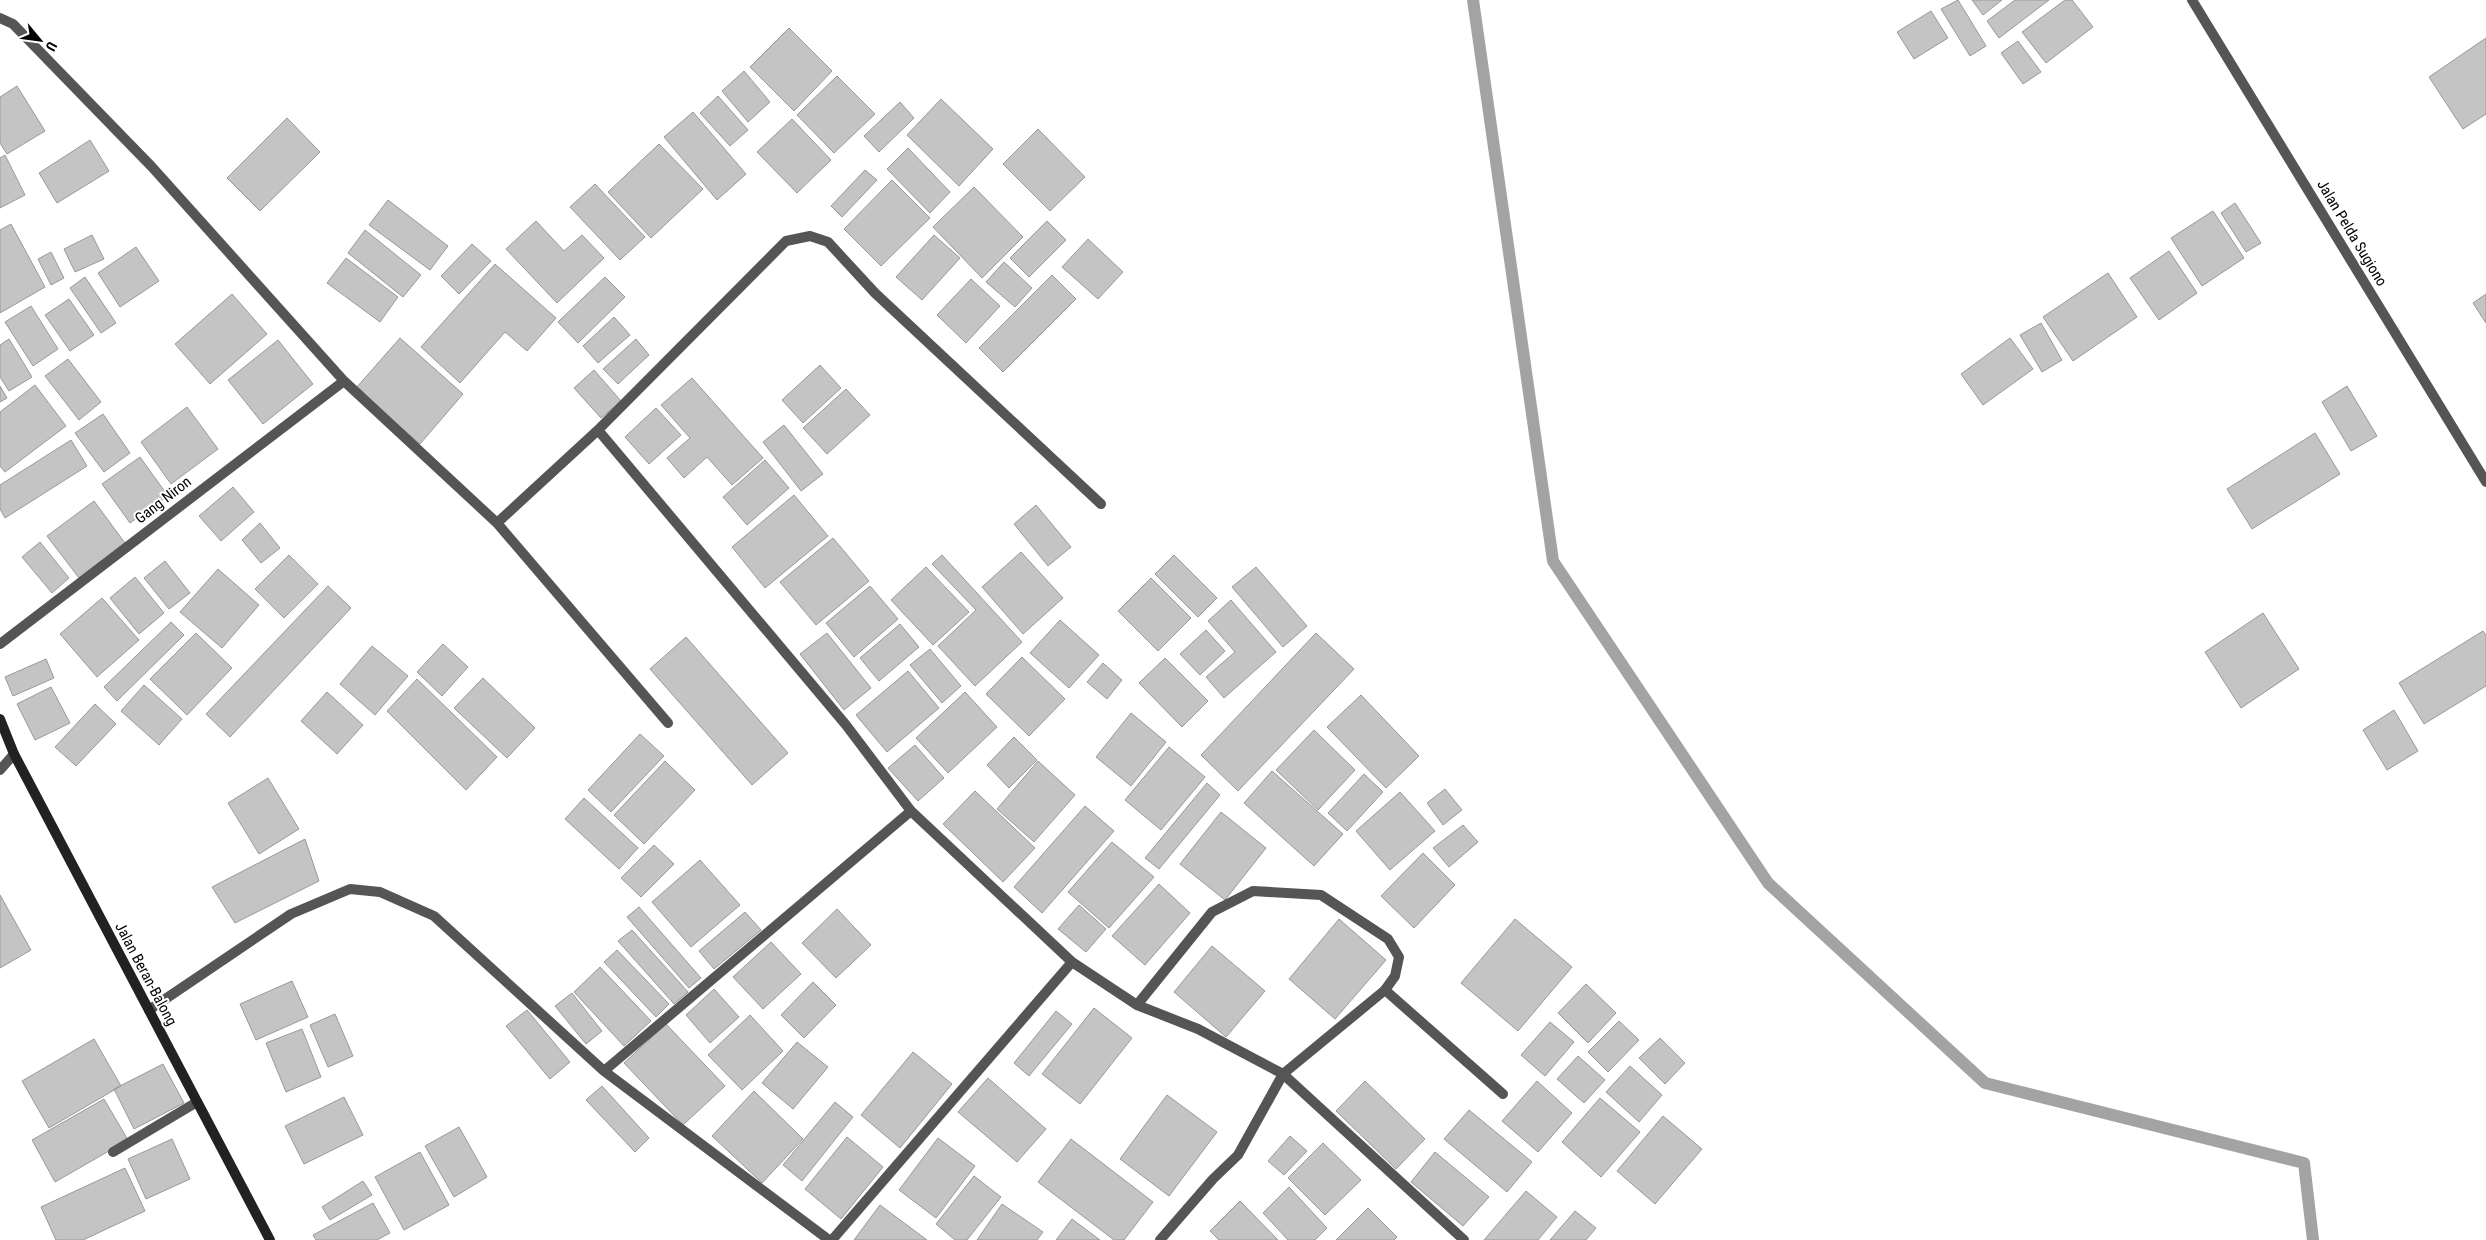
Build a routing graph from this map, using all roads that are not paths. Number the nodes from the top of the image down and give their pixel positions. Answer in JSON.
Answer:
{"nodes":[{"id":1,"x":2192,"y":0,"type":"edge"},
{"id":2,"x":0,"y":18,"type":"edge"},
{"id":3,"x":344,"y":381,"type":"junction"},
{"id":4,"x":598,"y":430,"type":"junction"},
{"id":5,"x":2486,"y":482,"type":"edge"},
{"id":6,"x":1101,"y":504,"type":"dead end"},
{"id":7,"x":497,"y":523,"type":"junction"},
{"id":8,"x":0,"y":644,"type":"edge"},
{"id":9,"x":0,"y":719,"type":"edge"},
{"id":10,"x":668,"y":723,"type":"dead end"},
{"id":11,"x":14,"y":754,"type":"junction"},
{"id":12,"x":0,"y":770,"type":"edge"},
{"id":13,"x":911,"y":811,"type":"junction"},
{"id":14,"x":1072,"y":962,"type":"junction"},
{"id":15,"x":1385,"y":990,"type":"junction"},
{"id":16,"x":1136,"y":1005,"type":"junction"},
{"id":17,"x":149,"y":1010,"type":"junction"},
{"id":18,"x":604,"y":1071,"type":"junction"},
{"id":19,"x":1282,"y":1074,"type":"junction"},
{"id":20,"x":1503,"y":1094,"type":"dead end"},
{"id":21,"x":197,"y":1102,"type":"junction"},
{"id":22,"x":113,"y":1152,"type":"dead end"},
{"id":23,"x":270,"y":1240,"type":"edge"},
{"id":24,"x":831,"y":1240,"type":"edge"},
{"id":25,"x":1160,"y":1240,"type":"edge"},
{"id":26,"x":1464,"y":1240,"type":"edge"}],
"edges":[{"from":1,"to":5,"type":"street","name":"Jalan Pelda Sugiono"},
{"from":2,"to":3,"type":"street"},
{"from":3,"to":7,"type":"street"},
{"from":3,"to":8,"type":"street","name":"Gang Niron"},
{"from":4,"to":6,"type":"street"},
{"from":4,"to":7,"type":"street"},
{"from":4,"to":13,"type":"street"},
{"from":7,"to":10,"type":"street"},
{"from":9,"to":11,"type":"main road","name":"Jalan Beran-Balong"},
{"from":11,"to":12,"type":"street"},
{"from":11,"to":17,"type":"main road","name":"Jalan Beran-Balong"},
{"from":13,"to":14,"type":"street"},
{"from":13,"to":18,"type":"street"},
{"from":14,"to":16,"type":"street"},
{"from":14,"to":24,"type":"street"},
{"from":15,"to":16,"type":"street"},
{"from":15,"to":19,"type":"street"},
{"from":15,"to":20,"type":"street"},
{"from":16,"to":19,"type":"street"},
{"from":17,"to":18,"type":"street"},
{"from":17,"to":21,"type":"main road","name":"Jalan Beran-Balong"},
{"from":18,"to":24,"type":"street"},
{"from":19,"to":25,"type":"street"},
{"from":19,"to":26,"type":"street"},
{"from":21,"to":22,"type":"street"},
{"from":21,"to":23,"type":"main road","name":"Jalan Beran-Balong"}]}
